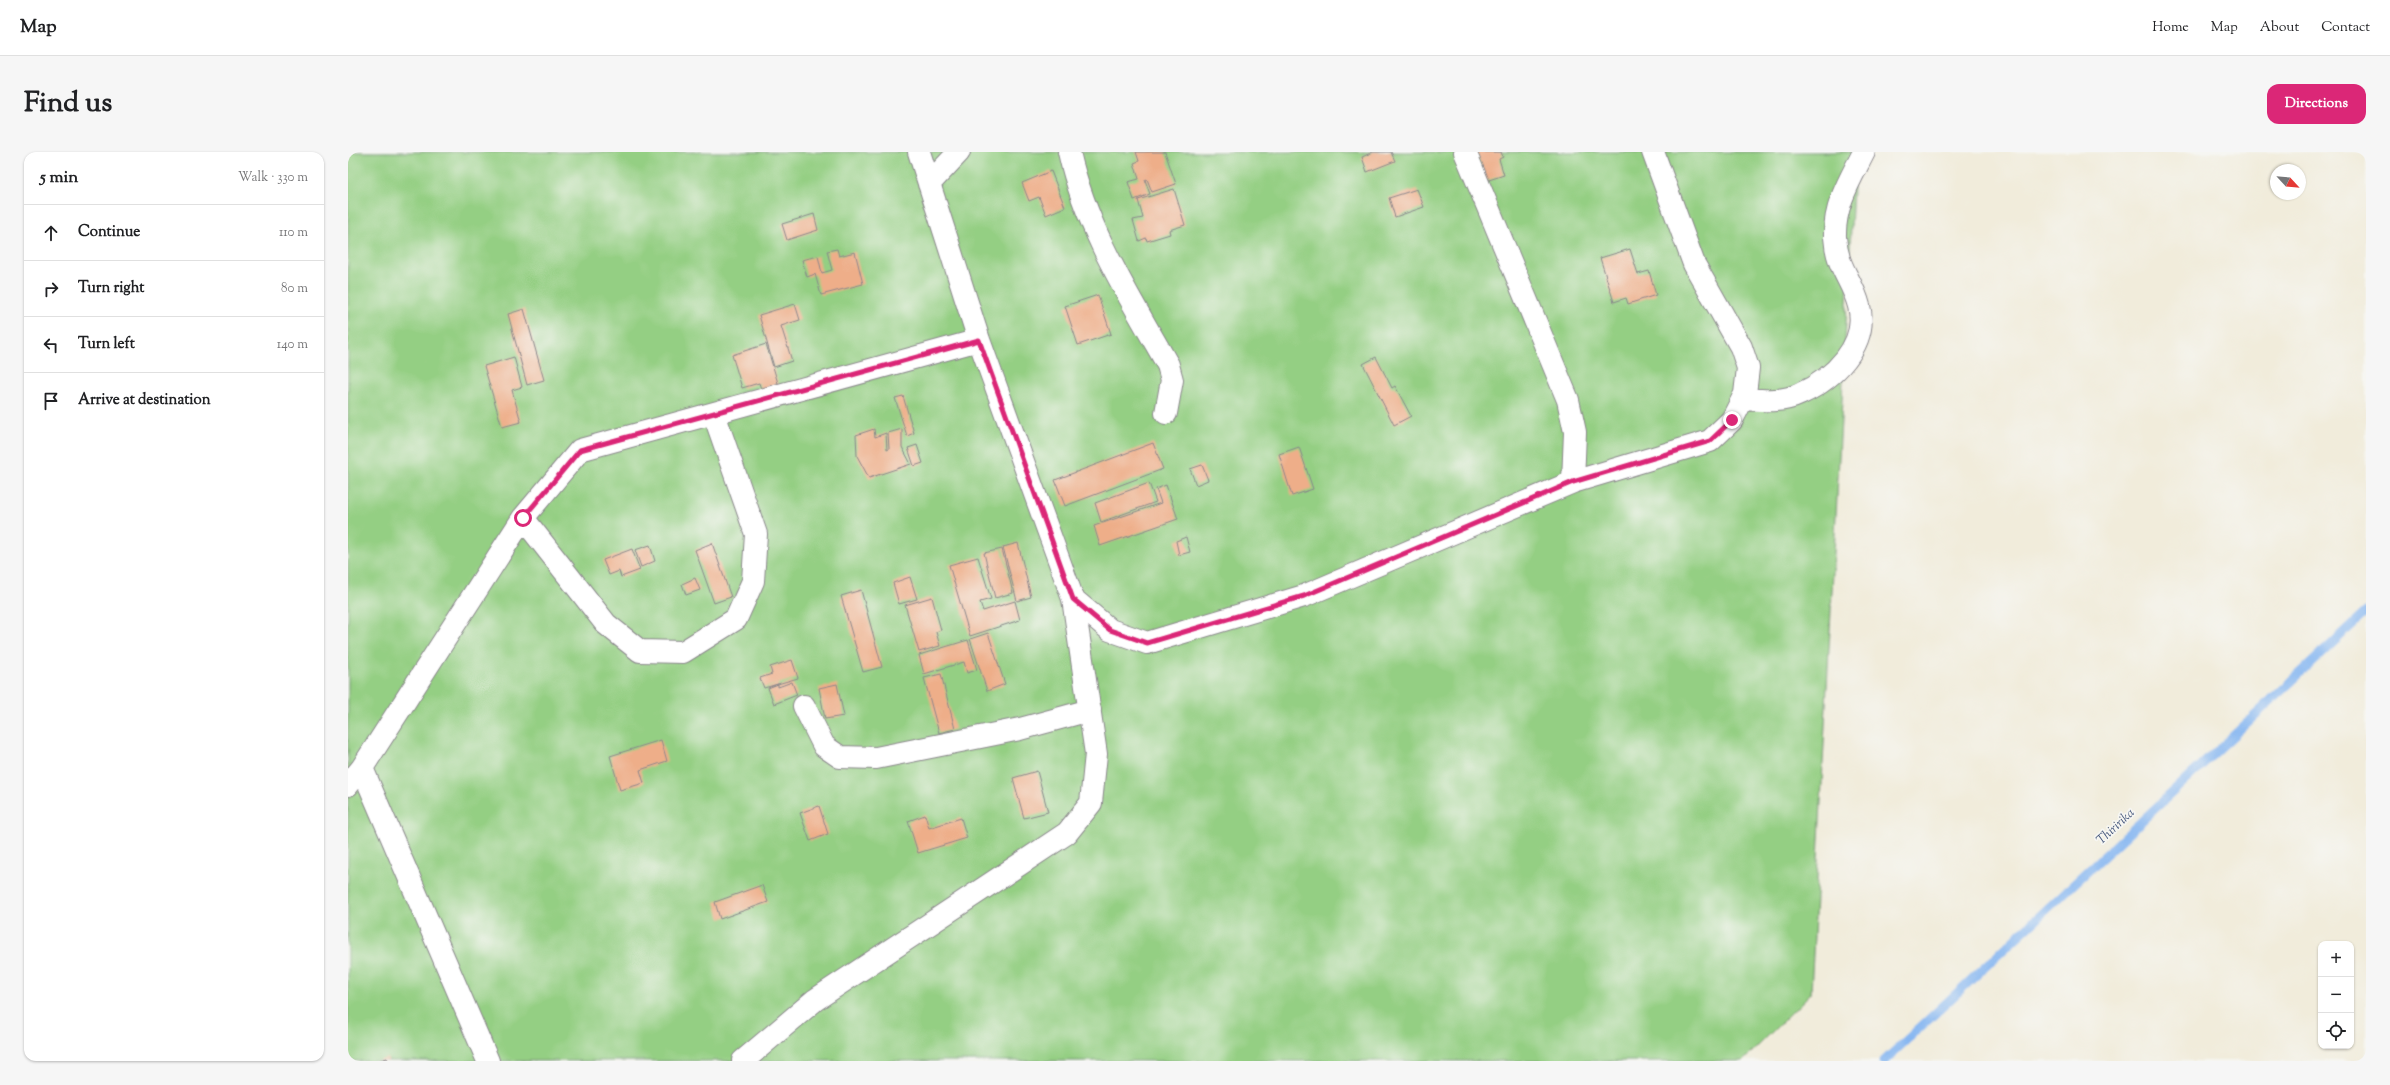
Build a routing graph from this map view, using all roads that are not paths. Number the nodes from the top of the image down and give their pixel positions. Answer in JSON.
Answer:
{"nodes":[{"id":1,"x":919,"y":152,"type":"edge"},
{"id":2,"x":959,"y":152,"type":"edge"},
{"id":3,"x":1069,"y":152,"type":"edge"},
{"id":4,"x":1465,"y":152,"type":"edge"},
{"id":5,"x":1653,"y":152,"type":"edge"},
{"id":6,"x":1864,"y":152,"type":"edge"},
{"id":7,"x":929,"y":184,"type":"junction"},
{"id":8,"x":979,"y":340,"type":"junction"},
{"id":9,"x":1743,"y":399,"type":"junction"},
{"id":10,"x":1166,"y":413,"type":"dead end"},
{"id":11,"x":714,"y":414,"type":"junction"},
{"id":12,"x":1573,"y":482,"type":"junction"},
{"id":13,"x":523,"y":518,"type":"junction"},
{"id":14,"x":1073,"y":599,"type":"junction"},
{"id":15,"x":804,"y":706,"type":"dead end"},
{"id":16,"x":1090,"y":710,"type":"junction"},
{"id":17,"x":362,"y":768,"type":"junction"},
{"id":18,"x":348,"y":785,"type":"edge"},
{"id":19,"x":488,"y":1061,"type":"edge"},
{"id":20,"x":743,"y":1061,"type":"edge"}],
"edges":[{"from":1,"to":7,"type":"street"},
{"from":2,"to":7,"type":"street"},
{"from":3,"to":10,"type":"street"},
{"from":4,"to":12,"type":"street"},
{"from":5,"to":9,"type":"street"},
{"from":6,"to":9,"type":"street"},
{"from":7,"to":8,"type":"street"},
{"from":8,"to":11,"type":"street"},
{"from":8,"to":14,"type":"street"},
{"from":9,"to":12,"type":"street"},
{"from":11,"to":13,"type":"street"},
{"from":11,"to":13,"type":"street"},
{"from":12,"to":14,"type":"street"},
{"from":13,"to":17,"type":"street"},
{"from":14,"to":16,"type":"street"},
{"from":15,"to":16,"type":"street"},
{"from":16,"to":20,"type":"street"},
{"from":17,"to":18,"type":"street"},
{"from":17,"to":19,"type":"street"}]}
